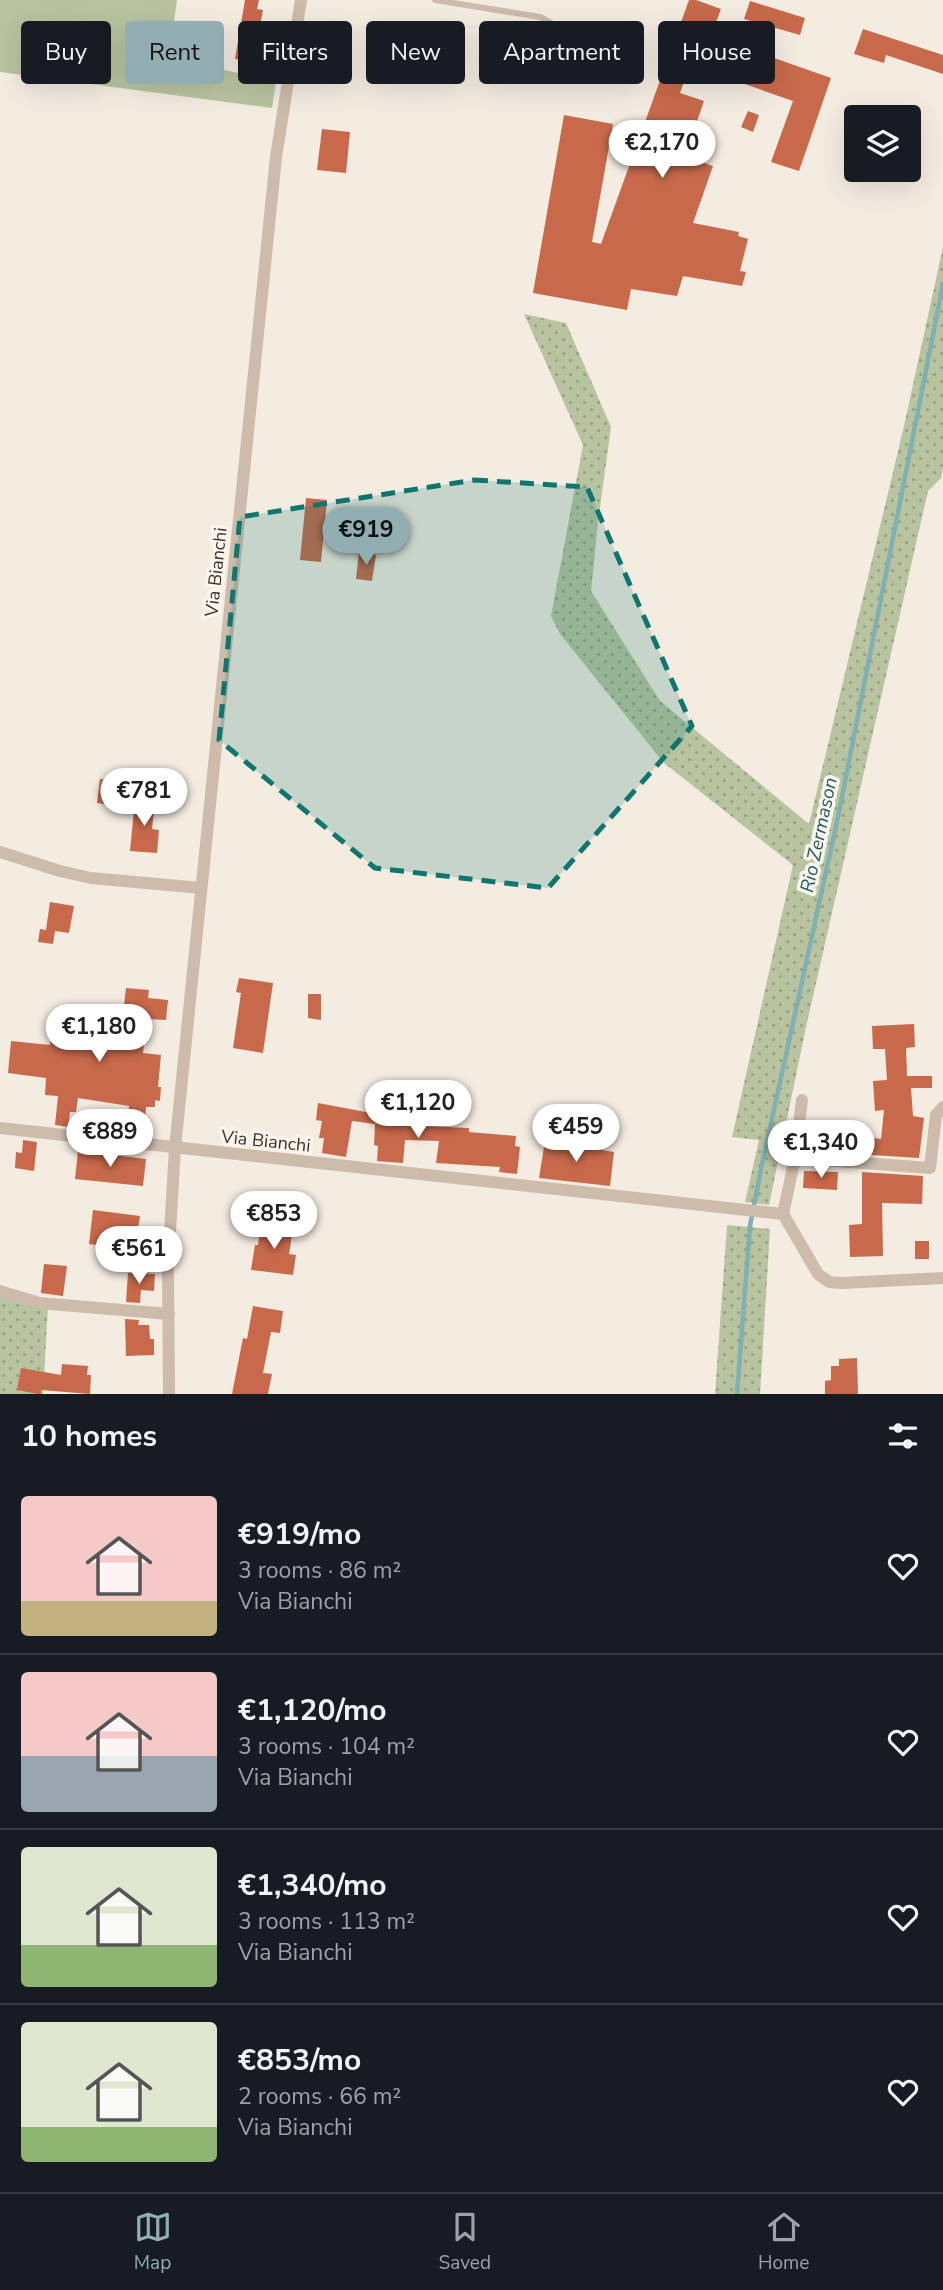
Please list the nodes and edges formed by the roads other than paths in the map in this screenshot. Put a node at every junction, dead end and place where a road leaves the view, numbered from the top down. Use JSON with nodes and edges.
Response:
{"nodes":[{"id":1,"x":301,"y":0,"type":"edge"},
{"id":2,"x":435,"y":0,"type":"edge"},
{"id":3,"x":549,"y":21,"type":"edge"},
{"id":4,"x":0,"y":852,"type":"edge"},
{"id":5,"x":201,"y":888,"type":"junction"},
{"id":6,"x":802,"y":1100,"type":"dead end"},
{"id":7,"x":943,"y":1107,"type":"edge"},
{"id":8,"x":0,"y":1128,"type":"edge"},
{"id":9,"x":175,"y":1149,"type":"junction"},
{"id":10,"x":795,"y":1158,"type":"junction"},
{"id":11,"x":777,"y":1213,"type":"junction"},
{"id":12,"x":943,"y":1278,"type":"edge"},
{"id":13,"x":0,"y":1291,"type":"edge"},
{"id":14,"x":169,"y":1314,"type":"junction"},
{"id":15,"x":169,"y":1394,"type":"edge"}],
"edges":[{"from":1,"to":5,"type":"street","name":"Via Bianchi"},
{"from":2,"to":3,"type":"lane"},
{"from":4,"to":5,"type":"street"},
{"from":5,"to":9,"type":"street","name":"Via Bianchi"},
{"from":6,"to":10,"type":"street"},
{"from":7,"to":10,"type":"street"},
{"from":8,"to":9,"type":"street","name":"Via Bianchi"},
{"from":9,"to":11,"type":"street","name":"Via Bianchi"},
{"from":9,"to":14,"type":"street","name":"Via Bianchi"},
{"from":10,"to":11,"type":"street"},
{"from":11,"to":12,"type":"street"},
{"from":13,"to":14,"type":"street"},
{"from":14,"to":15,"type":"street","name":"Via Bianchi"}]}
